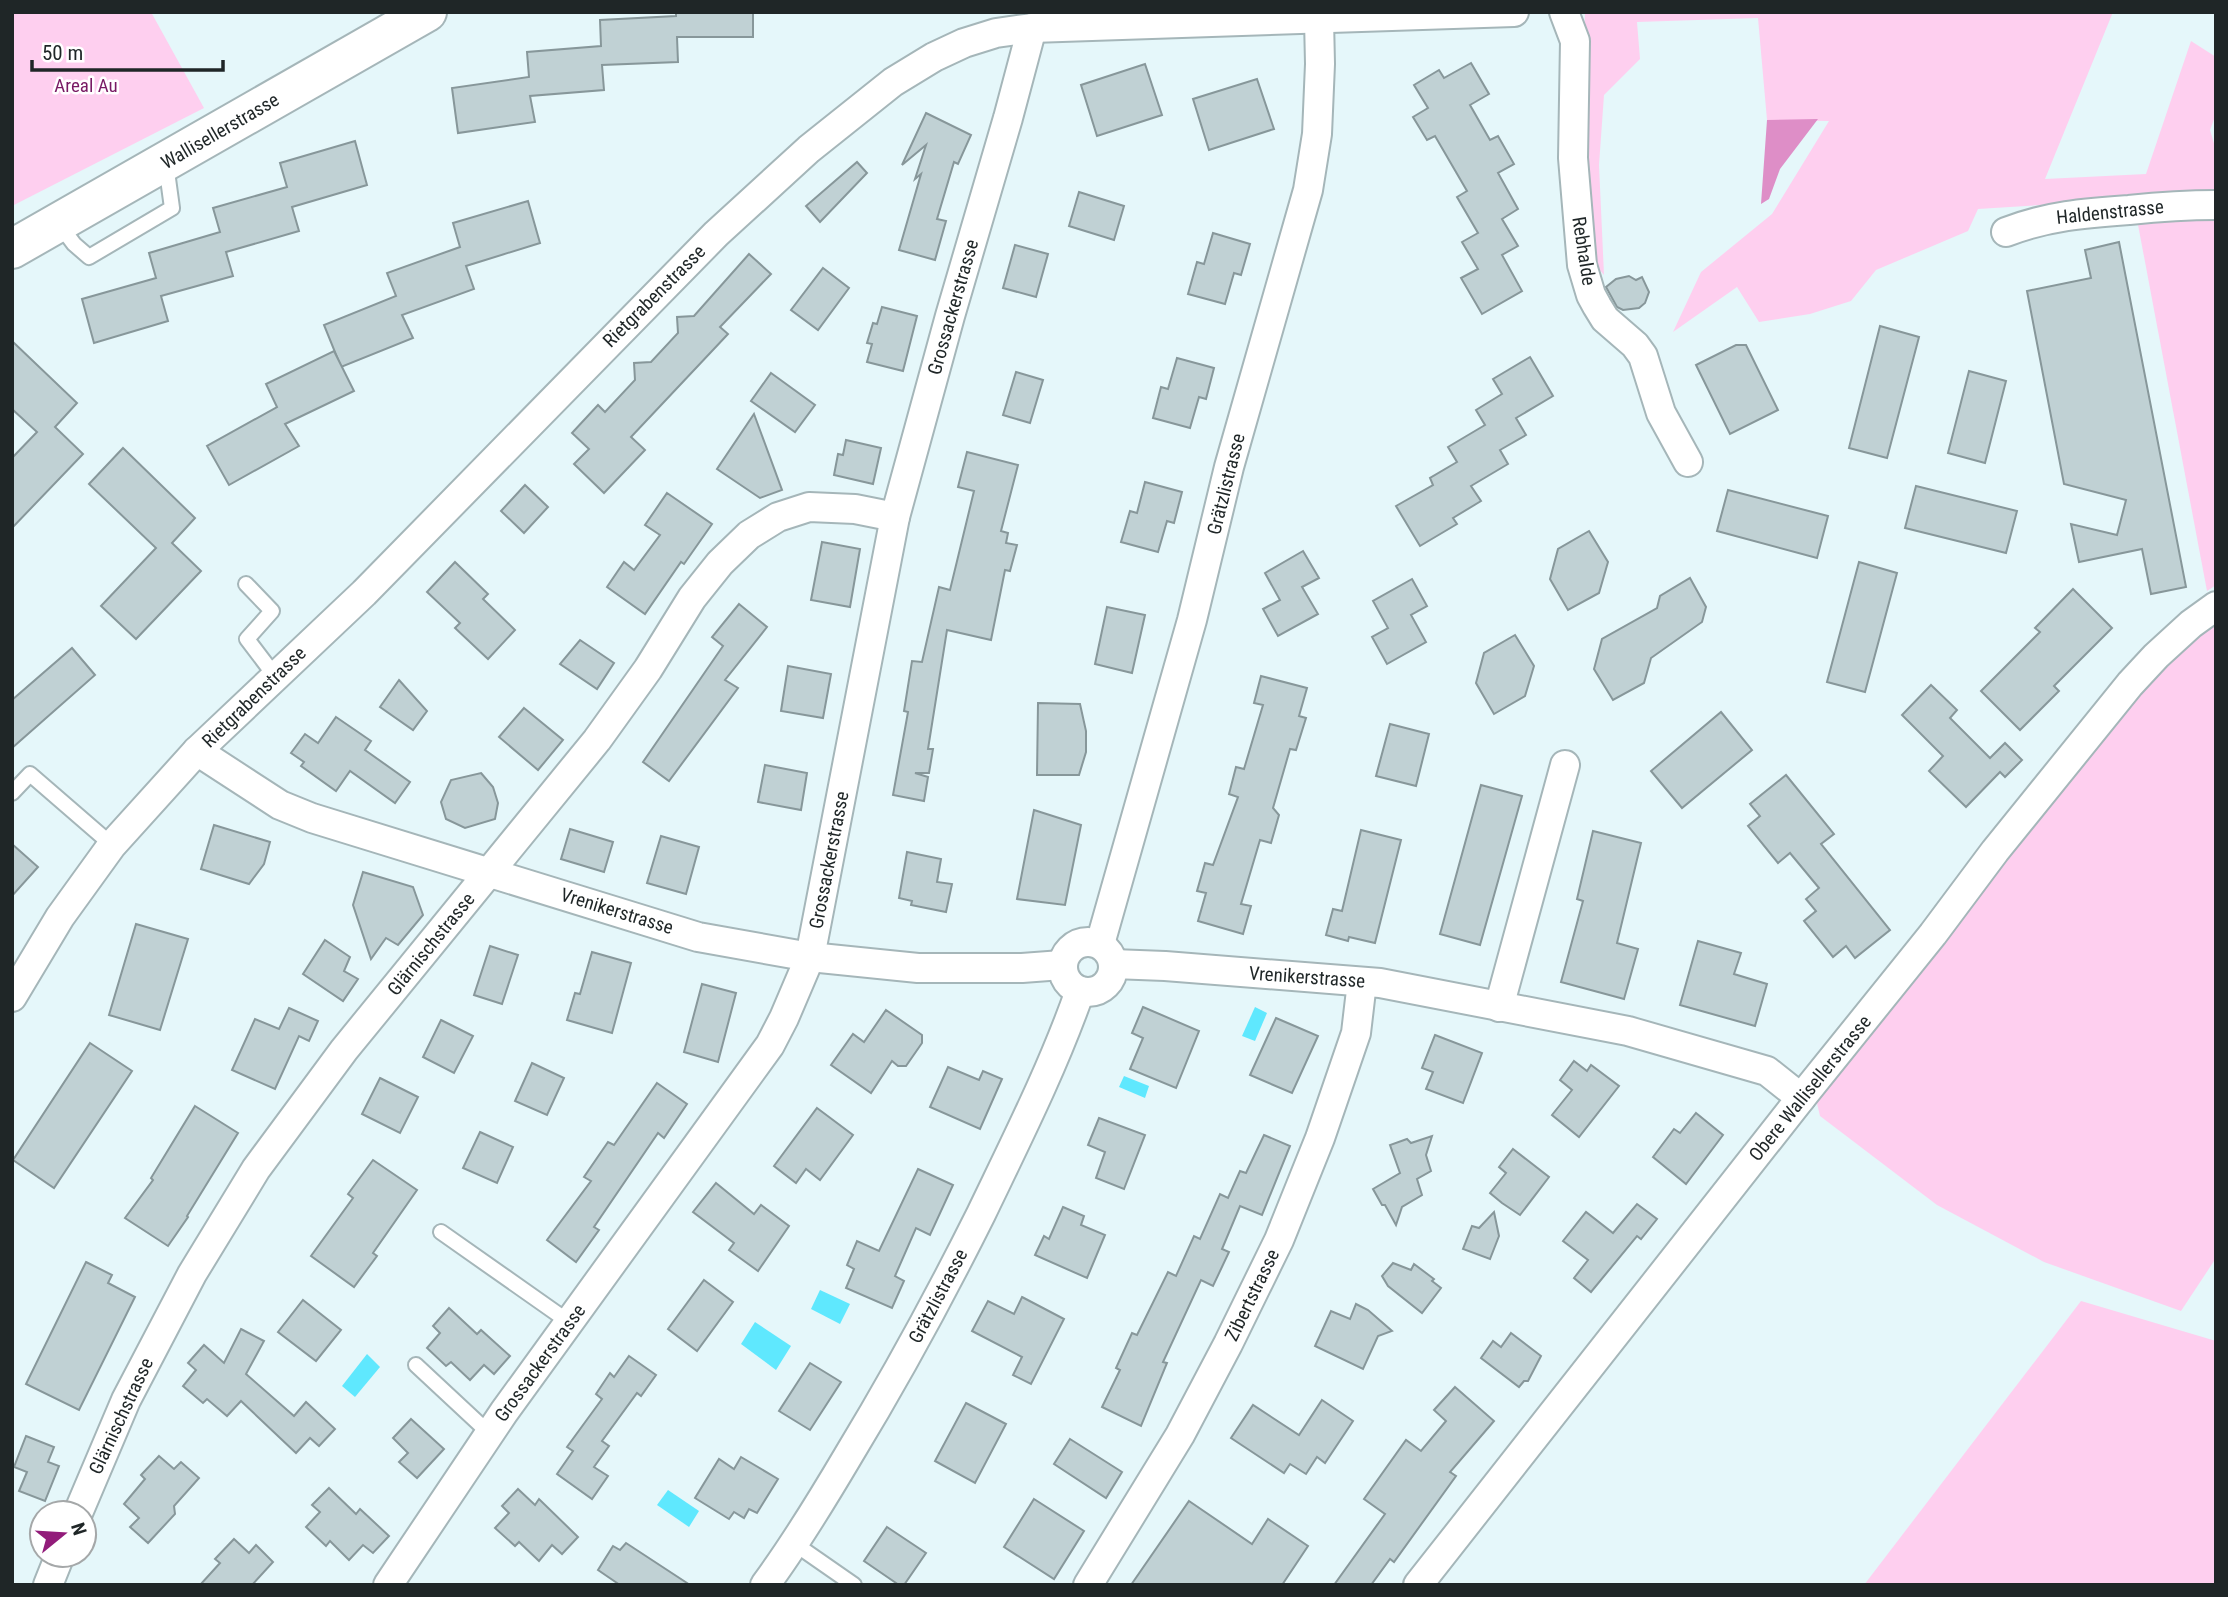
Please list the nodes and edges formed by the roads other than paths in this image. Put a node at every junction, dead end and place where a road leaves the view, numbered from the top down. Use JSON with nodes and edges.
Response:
{"nodes":[{"id":1,"x":427,"y":12,"type":"edge"},
{"id":2,"x":1514,"y":12,"type":"edge"},
{"id":3,"x":1564,"y":12,"type":"edge"},
{"id":4,"x":1319,"y":19,"type":"junction"},
{"id":5,"x":1032,"y":29,"type":"junction"},
{"id":6,"x":2216,"y":205,"type":"edge"},
{"id":7,"x":2006,"y":232,"type":"dead end"},
{"id":8,"x":12,"y":249,"type":"edge"},
{"id":9,"x":1688,"y":462,"type":"dead end"},
{"id":10,"x":895,"y":517,"type":"junction"},
{"id":11,"x":246,"y":584,"type":"dead end"},
{"id":12,"x":2216,"y":606,"type":"edge"},
{"id":13,"x":275,"y":676,"type":"junction"},
{"id":14,"x":197,"y":751,"type":"junction"},
{"id":15,"x":1565,"y":765,"type":"dead end"},
{"id":16,"x":12,"y":793,"type":"edge"},
{"id":17,"x":112,"y":845,"type":"junction"},
{"id":18,"x":491,"y":872,"type":"junction"},
{"id":19,"x":1106,"y":954,"type":"junction"},
{"id":20,"x":810,"y":957,"type":"junction"},
{"id":21,"x":1062,"y":965,"type":"junction"},
{"id":22,"x":1362,"y":982,"type":"junction"},
{"id":23,"x":1080,"y":991,"type":"junction"},
{"id":24,"x":12,"y":997,"type":"edge"},
{"id":25,"x":1499,"y":1007,"type":"junction"},
{"id":26,"x":1801,"y":1098,"type":"junction"},
{"id":27,"x":441,"y":1232,"type":"dead end"},
{"id":28,"x":569,"y":1322,"type":"junction"},
{"id":29,"x":416,"y":1365,"type":"dead end"},
{"id":30,"x":489,"y":1433,"type":"junction"},
{"id":31,"x":84,"y":1499,"type":"edge"},
{"id":32,"x":795,"y":1544,"type":"junction"},
{"id":33,"x":388,"y":1585,"type":"edge"},
{"id":34,"x":765,"y":1585,"type":"edge"},
{"id":35,"x":854,"y":1585,"type":"edge"},
{"id":36,"x":1088,"y":1585,"type":"edge"},
{"id":37,"x":1418,"y":1585,"type":"edge"}],
"edges":[{"from":1,"to":8,"type":"main road","name":"Wallisellerstrasse"},
{"from":2,"to":4,"type":"street","name":"Rietgrabenstrasse"},
{"from":3,"to":9,"type":"street","name":"Rebhalde"},
{"from":4,"to":5,"type":"street","name":"Rietgrabenstrasse"},
{"from":4,"to":19,"type":"street","name":"Grätzlistrasse"},
{"from":5,"to":10,"type":"street","name":"Grossackerstrasse"},
{"from":5,"to":13,"type":"street","name":"Rietgrabenstrasse"},
{"from":6,"to":7,"type":"street","name":"Haldenstrasse"},
{"from":10,"to":18,"type":"street","name":"Glärnischstrasse"},
{"from":10,"to":20,"type":"street","name":"Grossackerstrasse"},
{"from":11,"to":13,"type":"lane"},
{"from":12,"to":26,"type":"street","name":"Obere Wallisellerstrasse"},
{"from":13,"to":14,"type":"street","name":"Rietgrabenstrasse"},
{"from":14,"to":17,"type":"street","name":"Rietgrabenstrasse"},
{"from":14,"to":18,"type":"street","name":"Vrenikerstrasse"},
{"from":15,"to":25,"type":"street"},
{"from":16,"to":17,"type":"lane"},
{"from":17,"to":24,"type":"street","name":"Rietgrabenstrasse"},
{"from":18,"to":20,"type":"street","name":"Vrenikerstrasse"},
{"from":18,"to":31,"type":"street","name":"Glärnischstrasse"},
{"from":19,"to":21,"type":"street"},
{"from":19,"to":22,"type":"street","name":"Vrenikerstrasse"},
{"from":19,"to":23,"type":"street"},
{"from":20,"to":21,"type":"street","name":"Vrenikerstrasse"},
{"from":20,"to":28,"type":"street","name":"Grossackerstrasse"},
{"from":21,"to":23,"type":"street"},
{"from":22,"to":25,"type":"street","name":"Vrenikerstrasse"},
{"from":22,"to":36,"type":"street","name":"Zibertstrasse"},
{"from":23,"to":32,"type":"street","name":"Grätzlistrasse"},
{"from":25,"to":26,"type":"street","name":"Vrenikerstrasse"},
{"from":26,"to":37,"type":"street","name":"Obere Wallisellerstrasse"},
{"from":27,"to":28,"type":"lane"},
{"from":28,"to":30,"type":"street","name":"Grossackerstrasse"},
{"from":29,"to":30,"type":"lane"},
{"from":30,"to":33,"type":"street","name":"Grossackerstrasse"},
{"from":32,"to":34,"type":"street","name":"Grätzlistrasse"},
{"from":32,"to":35,"type":"lane"}]}
